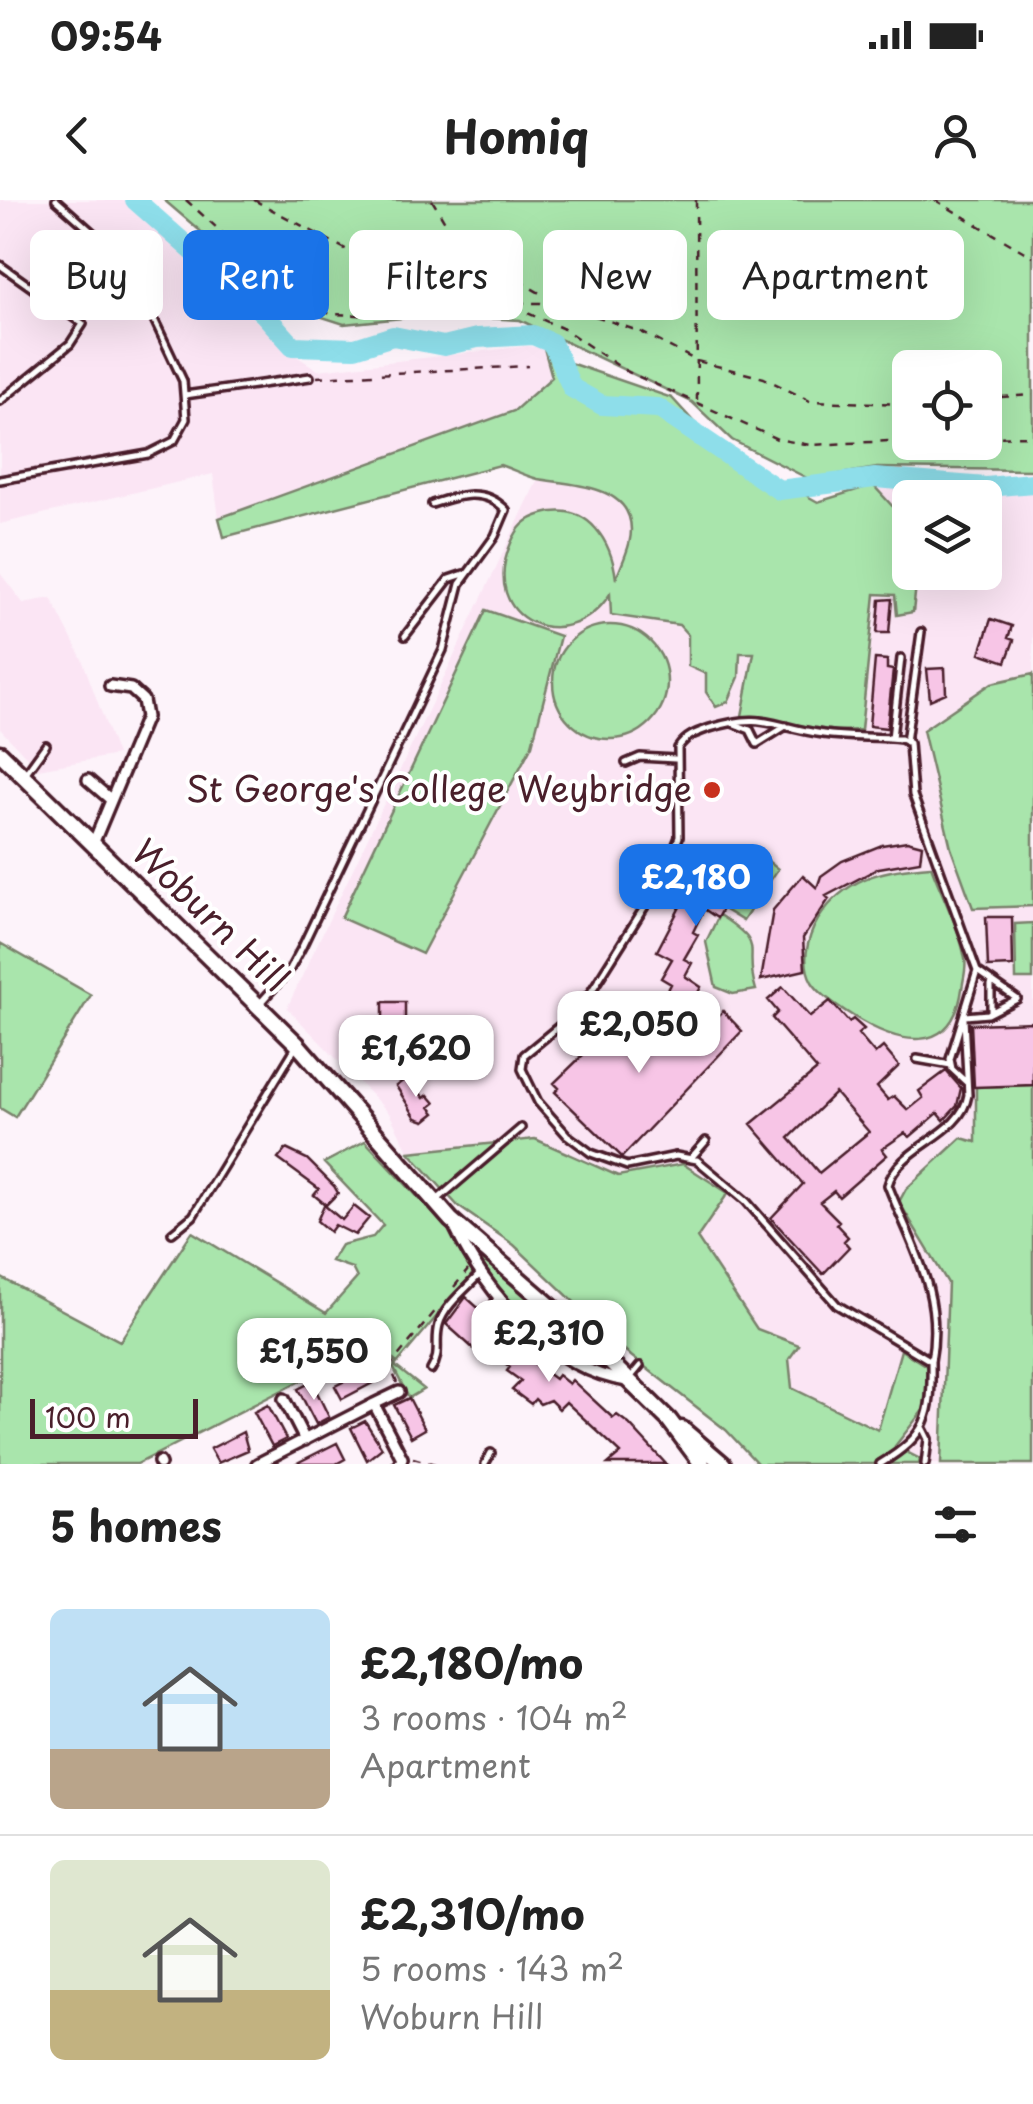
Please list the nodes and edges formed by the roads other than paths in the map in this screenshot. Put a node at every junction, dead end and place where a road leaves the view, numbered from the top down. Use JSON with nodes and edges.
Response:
{"nodes":[{"id":1,"x":56,"y":200,"type":"edge"},
{"id":2,"x":0,"y":265,"type":"edge"},
{"id":3,"x":310,"y":377,"type":"road end"},
{"id":4,"x":186,"y":395,"type":"junction"},
{"id":5,"x":0,"y":401,"type":"edge"},
{"id":6,"x":0,"y":480,"type":"edge"},
{"id":7,"x":432,"y":504,"type":"dead end"},
{"id":8,"x":467,"y":573,"type":"junction"},
{"id":9,"x":921,"y":632,"type":"dead end"},
{"id":10,"x":406,"y":636,"type":"dead end"},
{"id":11,"x":901,"y":658,"type":"dead end"},
{"id":12,"x":110,"y":686,"type":"dead end"},
{"id":13,"x":730,"y":722,"type":"junction"},
{"id":14,"x":788,"y":725,"type":"junction"},
{"id":15,"x":892,"y":738,"type":"junction"},
{"id":16,"x":906,"y":742,"type":"junction"},
{"id":17,"x":46,"y":745,"type":"dead end"},
{"id":18,"x":0,"y":752,"type":"edge"},
{"id":19,"x":676,"y":759,"type":"junction"},
{"id":20,"x":626,"y":763,"type":"dead end"},
{"id":21,"x":24,"y":776,"type":"junction"},
{"id":22,"x":88,"y":780,"type":"dead end"},
{"id":23,"x":110,"y":799,"type":"junction"},
{"id":24,"x":92,"y":844,"type":"junction"},
{"id":25,"x":978,"y":971,"type":"junction"},
{"id":26,"x":990,"y":982,"type":"junction"},
{"id":27,"x":259,"y":1005,"type":"junction"},
{"id":28,"x":991,"y":1012,"type":"junction"},
{"id":29,"x":964,"y":1018,"type":"junction"},
{"id":30,"x":298,"y":1044,"type":"junction"},
{"id":31,"x":916,"y":1058,"type":"dead end"},
{"id":32,"x":951,"y":1065,"type":"junction"},
{"id":33,"x":967,"y":1083,"type":"junction"},
{"id":34,"x":521,"y":1128,"type":"dead end"},
{"id":35,"x":706,"y":1141,"type":"dead end"},
{"id":36,"x":690,"y":1158,"type":"junction"},
{"id":37,"x":435,"y":1202,"type":"junction"},
{"id":38,"x":451,"y":1220,"type":"junction"},
{"id":39,"x":172,"y":1233,"type":"dead end"},
{"id":40,"x":479,"y":1275,"type":"junction"},
{"id":41,"x":498,"y":1296,"type":"junction"},
{"id":42,"x":490,"y":1312,"type":"dead end"},
{"id":43,"x":930,"y":1361,"type":"junction"},
{"id":44,"x":640,"y":1366,"type":"dead end"},
{"id":45,"x":430,"y":1370,"type":"dead end"},
{"id":46,"x":629,"y":1381,"type":"junction"},
{"id":47,"x":399,"y":1392,"type":"dead end"},
{"id":48,"x":284,"y":1399,"type":"dead end"},
{"id":49,"x":374,"y":1404,"type":"junction"},
{"id":50,"x":669,"y":1420,"type":"junction"},
{"id":51,"x":923,"y":1429,"type":"junction"},
{"id":52,"x":305,"y":1440,"type":"junction"},
{"id":53,"x":491,"y":1452,"type":"dead end"},
{"id":54,"x":400,"y":1462,"type":"edge"},
{"id":55,"x":257,"y":1464,"type":"edge"},
{"id":56,"x":486,"y":1464,"type":"edge"},
{"id":57,"x":702,"y":1464,"type":"edge"},
{"id":58,"x":723,"y":1464,"type":"edge"},
{"id":59,"x":880,"y":1464,"type":"edge"},
{"id":60,"x":925,"y":1464,"type":"edge"}],
"edges":[{"from":1,"to":4,"type":"lane"},
{"from":2,"to":5,"type":"lane"},
{"from":3,"to":4,"type":"lane"},
{"from":4,"to":6,"type":"lane"},
{"from":7,"to":8,"type":"lane"},
{"from":8,"to":10,"type":"lane"},
{"from":8,"to":27,"type":"lane"},
{"from":9,"to":16,"type":"lane"},
{"from":11,"to":15,"type":"lane"},
{"from":12,"to":23,"type":"street"},
{"from":13,"to":14,"type":"lane"},
{"from":13,"to":14,"type":"lane"},
{"from":13,"to":19,"type":"lane"},
{"from":14,"to":15,"type":"lane"},
{"from":15,"to":16,"type":"lane"},
{"from":16,"to":25,"type":"lane"},
{"from":17,"to":21,"type":"lane"},
{"from":18,"to":21,"type":"main road","name":"Woburn Hill"},
{"from":19,"to":20,"type":"lane"},
{"from":19,"to":36,"type":"lane"},
{"from":21,"to":24,"type":"main road","name":"Woburn Hill"},
{"from":22,"to":23,"type":"street"},
{"from":23,"to":24,"type":"street"},
{"from":24,"to":27,"type":"main road","name":"Woburn Hill"},
{"from":25,"to":26,"type":"lane"},
{"from":25,"to":29,"type":"lane"},
{"from":26,"to":28,"type":"lane"},
{"from":26,"to":28,"type":"lane"},
{"from":27,"to":30,"type":"main road","name":"Woburn Hill"},
{"from":28,"to":29,"type":"lane"},
{"from":29,"to":32,"type":"lane"},
{"from":29,"to":33,"type":"lane"},
{"from":30,"to":37,"type":"main road","name":"Woburn Hill"},
{"from":30,"to":39,"type":"lane"},
{"from":31,"to":32,"type":"lane"},
{"from":32,"to":33,"type":"lane"},
{"from":33,"to":43,"type":"lane"},
{"from":34,"to":37,"type":"lane"},
{"from":35,"to":36,"type":"lane"},
{"from":36,"to":43,"type":"lane"},
{"from":37,"to":38,"type":"main road","name":"Woburn Hill"},
{"from":38,"to":40,"type":"street","name":"Woburn Hill"},
{"from":38,"to":46,"type":"main road","name":"Woburn Hill"},
{"from":40,"to":41,"type":"street","name":"Woburn Hill"},
{"from":40,"to":45,"type":"lane"},
{"from":41,"to":42,"type":"lane"},
{"from":41,"to":46,"type":"street","name":"Woburn Hill"},
{"from":43,"to":51,"type":"lane"},
{"from":44,"to":46,"type":"lane"},
{"from":46,"to":50,"type":"main road","name":"Woburn Hill"},
{"from":47,"to":49,"type":"street"},
{"from":48,"to":52,"type":"street"},
{"from":49,"to":52,"type":"street"},
{"from":49,"to":54,"type":"street"},
{"from":50,"to":57,"type":"main road","name":"Woburn Hill"},
{"from":50,"to":58,"type":"main road","name":"Woburn Hill"},
{"from":51,"to":59,"type":"lane"},
{"from":51,"to":60,"type":"lane"},
{"from":52,"to":55,"type":"street"},
{"from":53,"to":56,"type":"lane"}]}
